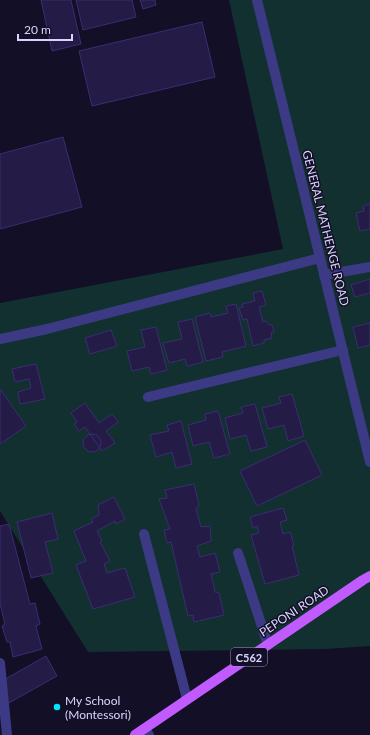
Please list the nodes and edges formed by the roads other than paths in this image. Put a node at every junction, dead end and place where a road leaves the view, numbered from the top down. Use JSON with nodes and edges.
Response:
{"nodes":[{"id":1,"x":257,"y":0,"type":"edge"},
{"id":2,"x":320,"y":258,"type":"junction"},
{"id":3,"x":370,"y":267,"type":"edge"},
{"id":4,"x":324,"y":275,"type":"junction"},
{"id":5,"x":0,"y":339,"type":"edge"},
{"id":6,"x":343,"y":350,"type":"junction"},
{"id":7,"x":148,"y":397,"type":"dead end"},
{"id":8,"x":370,"y":462,"type":"edge"},
{"id":9,"x":144,"y":534,"type":"dead end"},
{"id":10,"x":238,"y":553,"type":"dead end"},
{"id":11,"x":368,"y":576,"type":"edge"},
{"id":12,"x":268,"y":645,"type":"junction"},
{"id":13,"x":0,"y":663,"type":"edge"},
{"id":14,"x":187,"y":700,"type":"junction"},
{"id":15,"x":146,"y":732,"type":"edge"},
{"id":16,"x":7,"y":735,"type":"edge"},
{"id":17,"x":135,"y":735,"type":"edge"}],
"edges":[{"from":1,"to":2,"type":"street","name":"GENERAL MATHENGE ROAD"},
{"from":2,"to":4,"type":"street","name":"GENERAL MATHENGE ROAD"},
{"from":2,"to":5,"type":"street"},
{"from":3,"to":4,"type":"street"},
{"from":4,"to":6,"type":"street","name":"GENERAL MATHENGE ROAD"},
{"from":6,"to":7,"type":"street"},
{"from":6,"to":8,"type":"street","name":"GENERAL MATHENGE ROAD"},
{"from":9,"to":14,"type":"street"},
{"from":10,"to":12,"type":"street"},
{"from":11,"to":12,"type":"main road","name":"PEPONI ROAD","number":"C562"},
{"from":12,"to":14,"type":"main road","name":"PEPONI ROAD","number":"C562"},
{"from":13,"to":16,"type":"street"},
{"from":14,"to":15,"type":"main road","name":"PEPONI ROAD","number":"C562"},
{"from":15,"to":17,"type":"main road","name":"PEPONI ROAD","number":"C562"}]}
